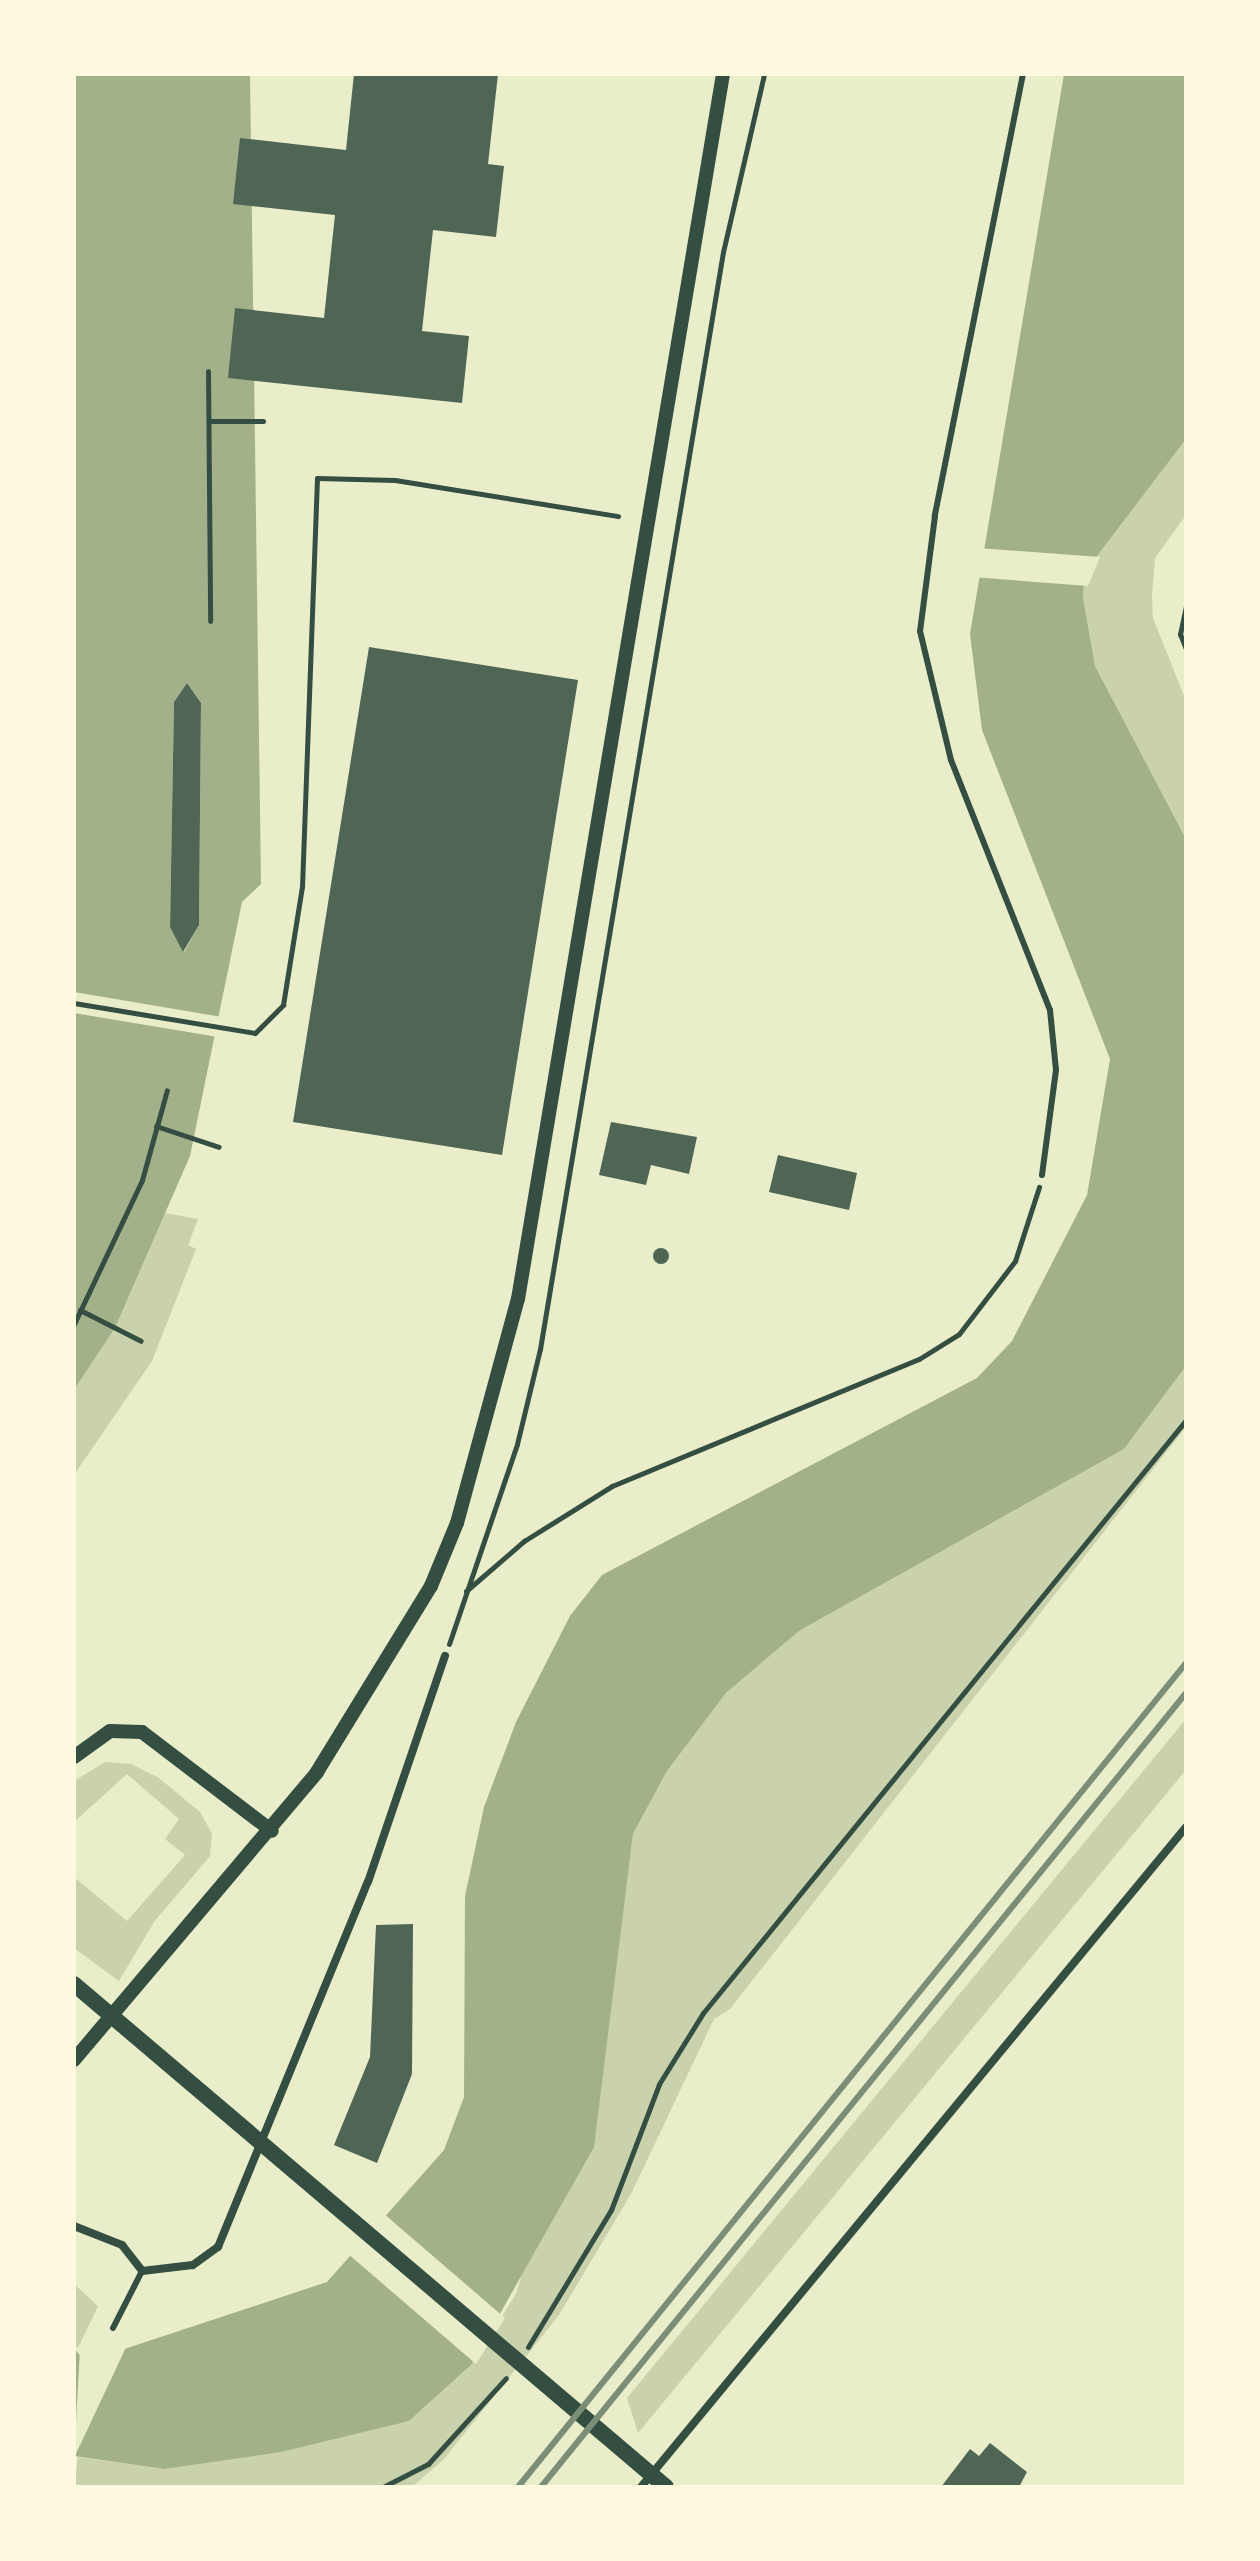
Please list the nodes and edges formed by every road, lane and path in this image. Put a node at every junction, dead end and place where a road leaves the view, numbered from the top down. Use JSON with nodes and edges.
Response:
{"nodes":[{"id":1,"x":723,"y":74,"type":"edge"},
{"id":2,"x":764,"y":74,"type":"edge"},
{"id":3,"x":1023,"y":74,"type":"edge"},
{"id":4,"x":208,"y":371,"type":"dead end"},
{"id":5,"x":209,"y":421,"type":"junction"},
{"id":6,"x":263,"y":421,"type":"dead end"},
{"id":7,"x":618,"y":516,"type":"dead end"},
{"id":8,"x":1186,"y":606,"type":"edge"},
{"id":9,"x":210,"y":621,"type":"dead end"},
{"id":10,"x":1186,"y":649,"type":"edge"},
{"id":11,"x":74,"y":1003,"type":"edge"},
{"id":12,"x":167,"y":1090,"type":"dead end"},
{"id":13,"x":156,"y":1126,"type":"junction"},
{"id":14,"x":219,"y":1147,"type":"dead end"},
{"id":15,"x":1042,"y":1175,"type":"joint"},
{"id":16,"x":80,"y":1310,"type":"junction"},
{"id":17,"x":74,"y":1324,"type":"edge"},
{"id":18,"x":141,"y":1341,"type":"dead end"},
{"id":19,"x":1186,"y":1420,"type":"edge"},
{"id":20,"x":465,"y":1592,"type":"junction"},
{"id":21,"x":445,"y":1656,"type":"joint"},
{"id":22,"x":74,"y":1757,"type":"edge"},
{"id":23,"x":1186,"y":1827,"type":"edge"},
{"id":24,"x":272,"y":1831,"type":"junction"},
{"id":25,"x":74,"y":1984,"type":"edge"},
{"id":26,"x":74,"y":2060,"type":"edge"},
{"id":27,"x":74,"y":2226,"type":"edge"},
{"id":28,"x":142,"y":2271,"type":"junction"},
{"id":29,"x":113,"y":2328,"type":"dead end"},
{"id":30,"x":520,"y":2357,"type":"dead end"},
{"id":31,"x":513,"y":2368,"type":"dead end"},
{"id":32,"x":646,"y":2481,"type":"edge"},
{"id":33,"x":383,"y":2487,"type":"edge"},
{"id":34,"x":666,"y":2487,"type":"edge"}],
"edges":[{"from":1,"to":24,"type":"street"},
{"from":2,"to":20,"type":"path"},
{"from":3,"to":15,"type":"lane"},
{"from":4,"to":5,"type":"path"},
{"from":5,"to":6,"type":"path"},
{"from":5,"to":9,"type":"path"},
{"from":7,"to":11,"type":"path"},
{"from":8,"to":10,"type":"path"},
{"from":12,"to":13,"type":"path"},
{"from":13,"to":14,"type":"path"},
{"from":13,"to":16,"type":"path"},
{"from":15,"to":20,"type":"path"},
{"from":16,"to":17,"type":"path"},
{"from":16,"to":18,"type":"path"},
{"from":19,"to":30,"type":"path"},
{"from":20,"to":21,"type":"path"},
{"from":21,"to":28,"type":"street"},
{"from":22,"to":24,"type":"street"},
{"from":23,"to":32,"type":"street"},
{"from":24,"to":26,"type":"street"},
{"from":25,"to":32,"type":"main road"},
{"from":27,"to":28,"type":"street"},
{"from":28,"to":29,"type":"lane"},
{"from":31,"to":33,"type":"path"},
{"from":32,"to":34,"type":"main road"}]}
